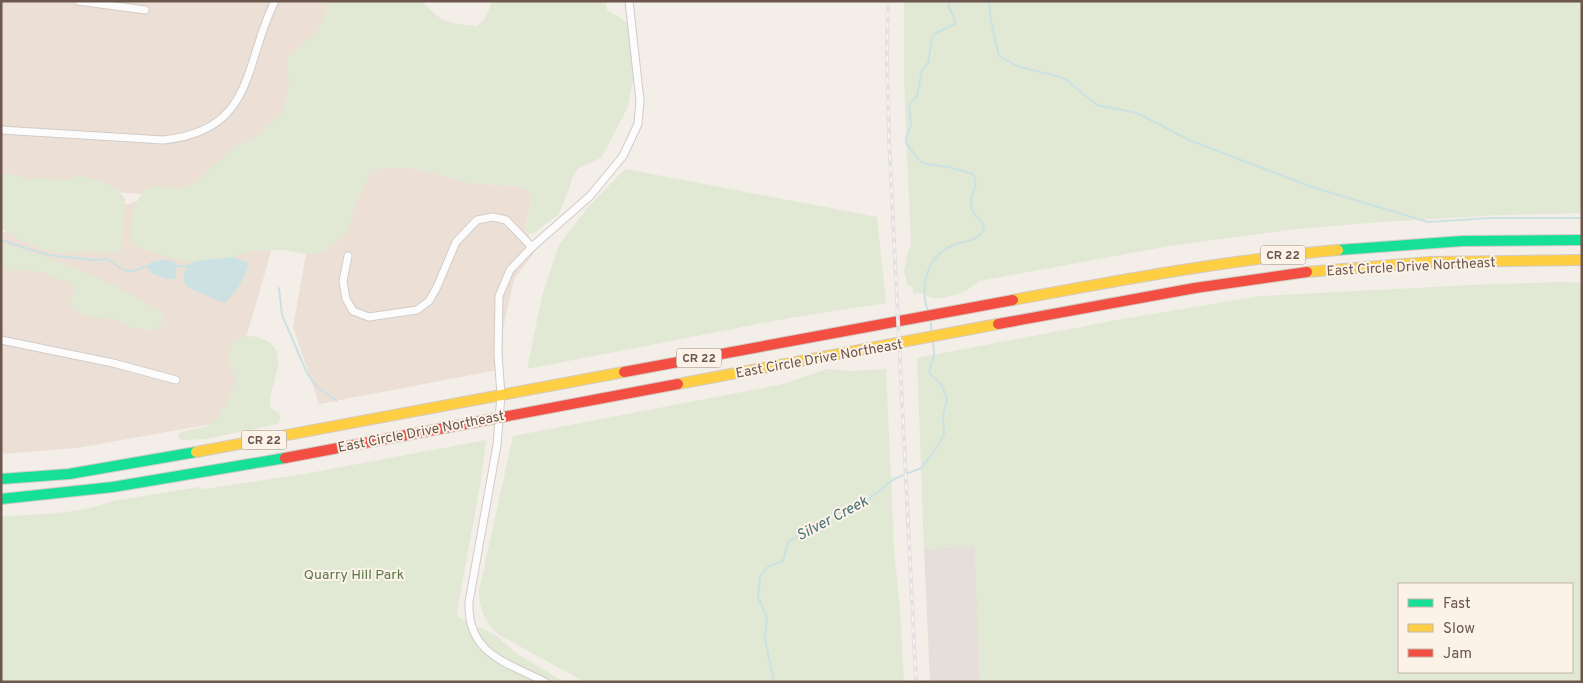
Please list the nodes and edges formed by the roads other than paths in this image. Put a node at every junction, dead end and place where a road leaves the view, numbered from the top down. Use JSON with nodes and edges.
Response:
{"nodes":[{"id":1,"x":78,"y":1,"type":"edge"},
{"id":2,"x":275,"y":1,"type":"edge"},
{"id":3,"x":629,"y":1,"type":"edge"},
{"id":4,"x":145,"y":10,"type":"dead end"},
{"id":5,"x":1,"y":130,"type":"edge"},
{"id":6,"x":1582,"y":240,"type":"edge"},
{"id":7,"x":532,"y":247,"type":"junction"},
{"id":8,"x":348,"y":256,"type":"dead end"},
{"id":9,"x":1582,"y":260,"type":"edge"},
{"id":10,"x":1,"y":340,"type":"edge"},
{"id":11,"x":176,"y":380,"type":"dead end"},
{"id":12,"x":501,"y":395,"type":"junction"},
{"id":13,"x":500,"y":416,"type":"junction"},
{"id":14,"x":1,"y":479,"type":"edge"},
{"id":15,"x":1,"y":499,"type":"edge"},
{"id":16,"x":544,"y":682,"type":"edge"}],
"edges":[{"from":1,"to":4,"type":"street"},
{"from":2,"to":5,"type":"street"},
{"from":3,"to":7,"type":"street"},
{"from":6,"to":12,"type":"main road","name":"East Circle Drive Northeast","number":"CR 22"},
{"from":7,"to":8,"type":"street"},
{"from":7,"to":12,"type":"street"},
{"from":9,"to":13,"type":"main road","name":"East Circle Drive Northeast","number":"CR 22"},
{"from":10,"to":11,"type":"street"},
{"from":12,"to":13,"type":"street"},
{"from":12,"to":14,"type":"main road","name":"East Circle Drive Northeast","number":"CR 22"},
{"from":13,"to":15,"type":"main road","name":"East Circle Drive Northeast","number":"CR 22"},
{"from":13,"to":16,"type":"street"}]}
